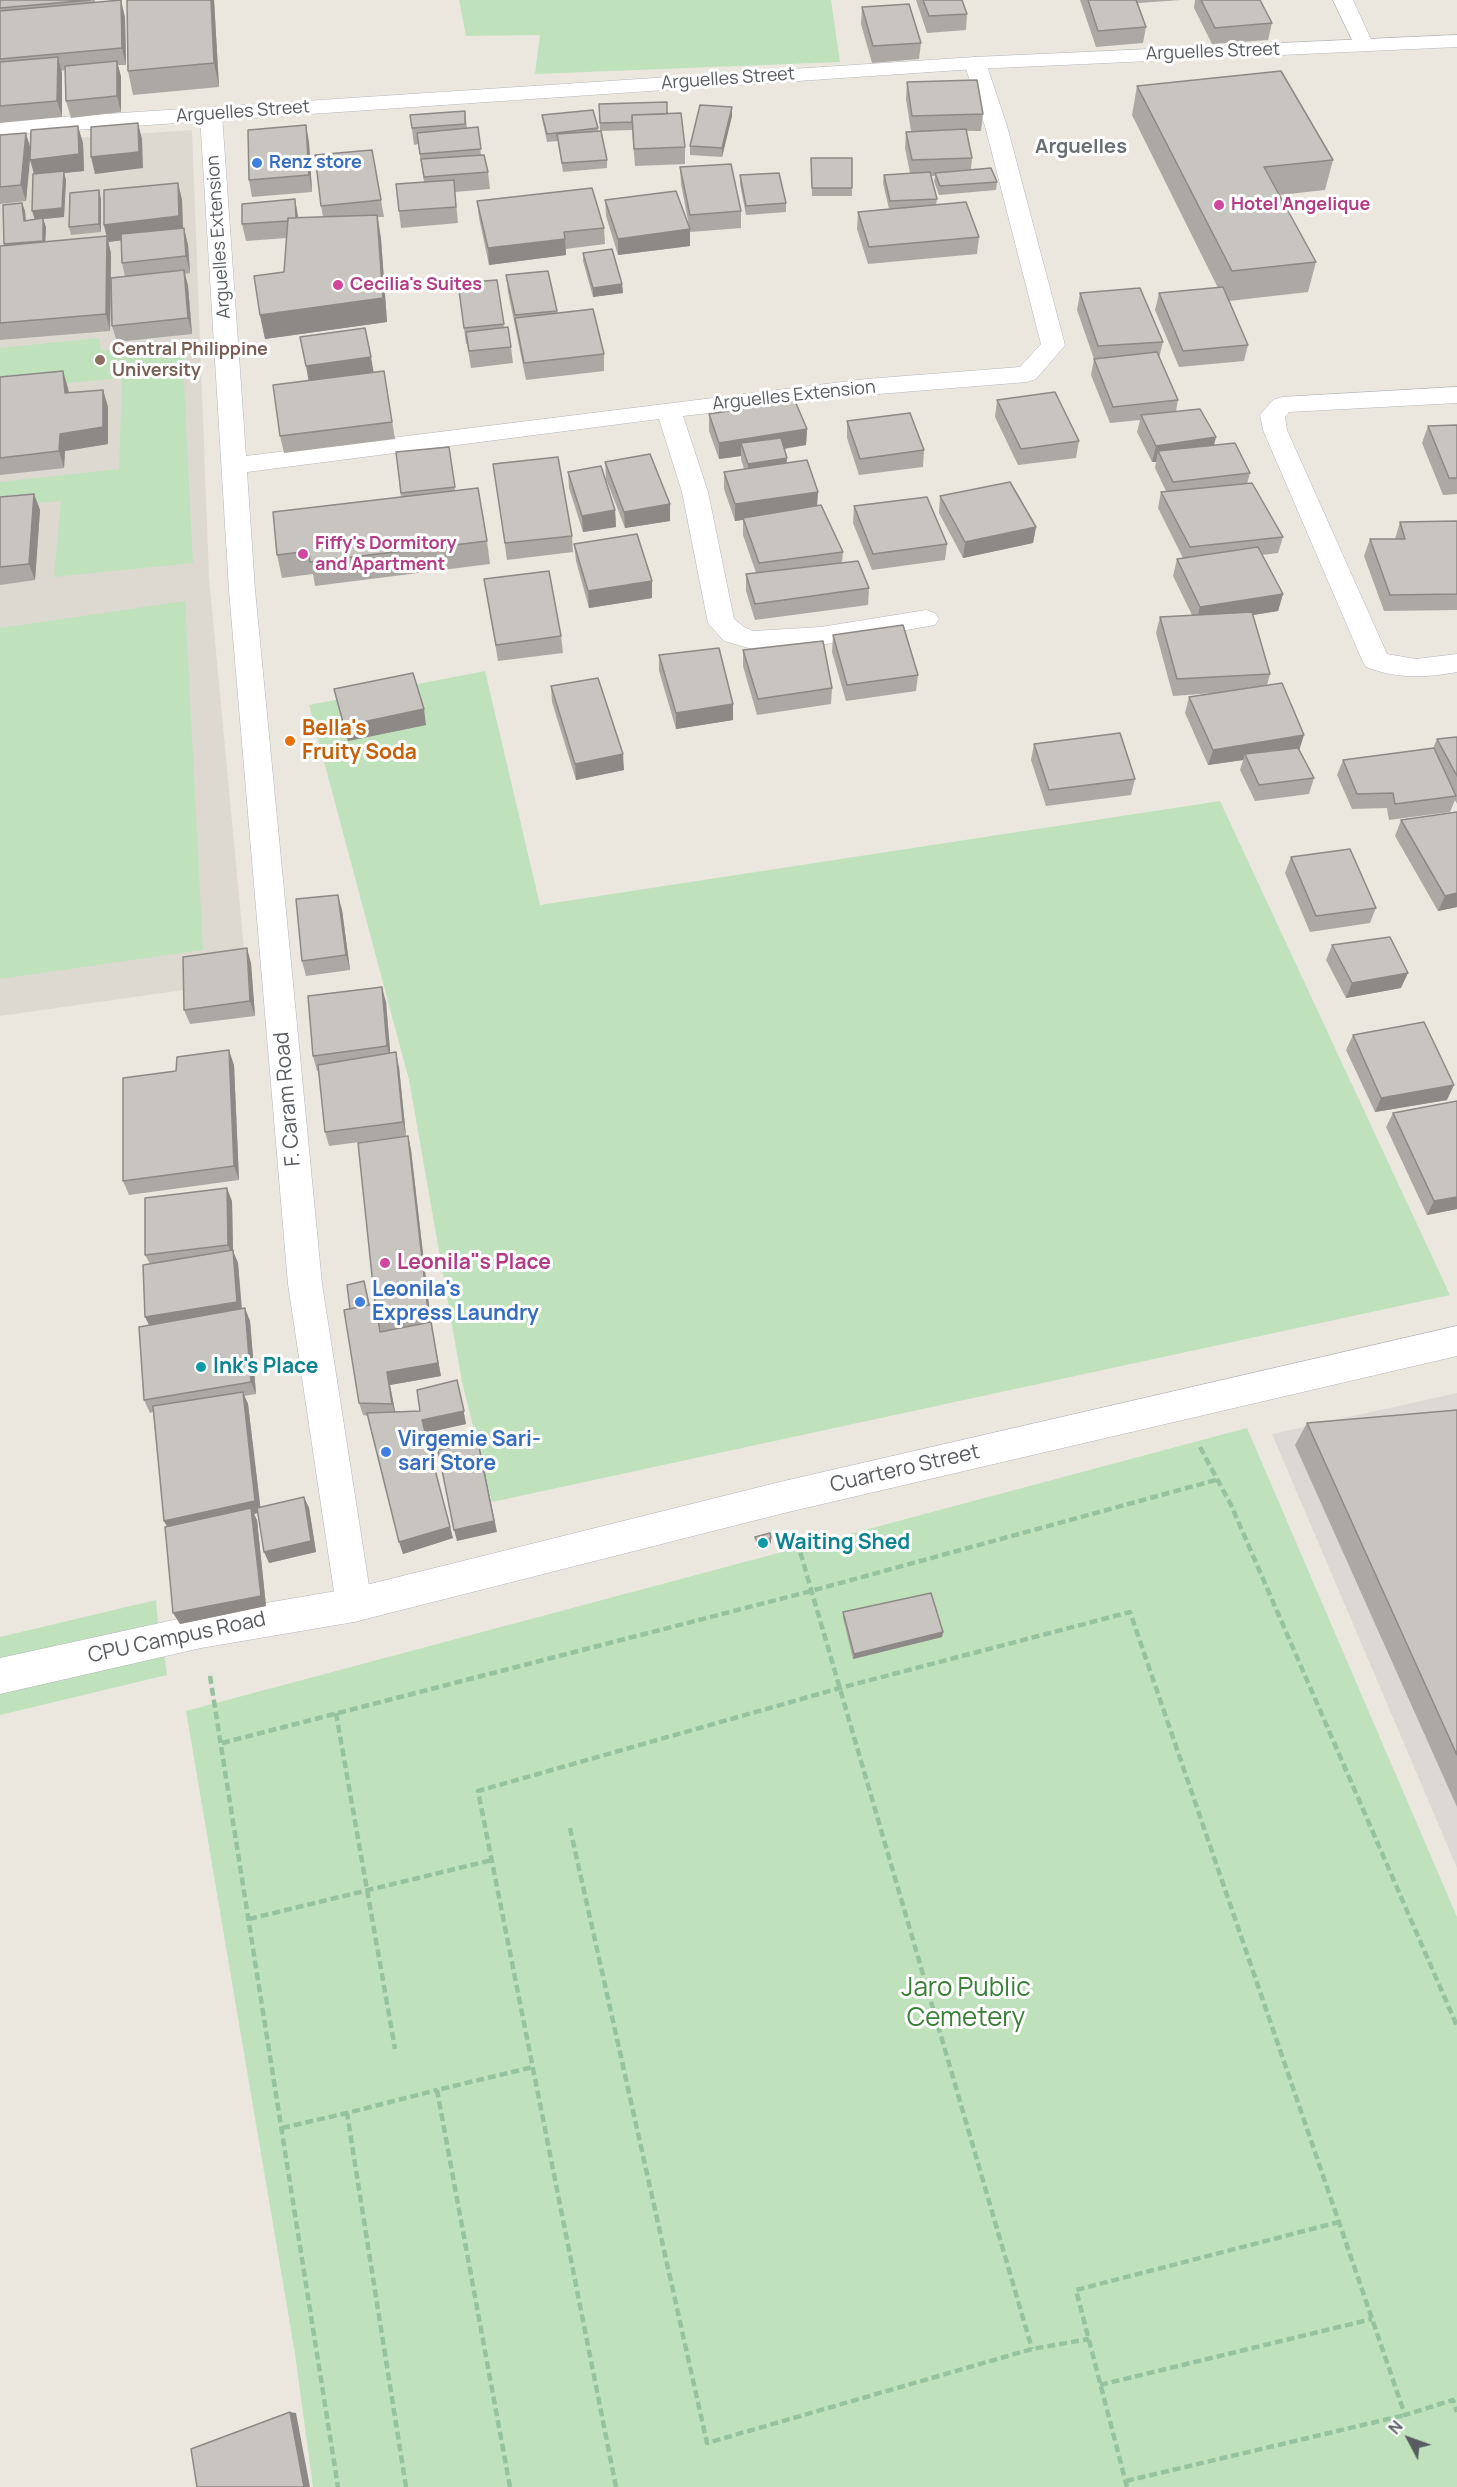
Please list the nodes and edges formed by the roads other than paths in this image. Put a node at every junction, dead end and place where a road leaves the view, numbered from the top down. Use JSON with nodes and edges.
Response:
{"nodes":[{"id":1,"x":1343,"y":0,"type":"edge"},
{"id":2,"x":1457,"y":41,"type":"edge"},
{"id":3,"x":1364,"y":46,"type":"junction"},
{"id":4,"x":975,"y":63,"type":"junction"},
{"id":5,"x":211,"y":115,"type":"junction"},
{"id":6,"x":0,"y":128,"type":"edge"},
{"id":7,"x":1457,"y":395,"type":"edge"},
{"id":8,"x":669,"y":410,"type":"junction"},
{"id":9,"x":233,"y":466,"type":"junction"},
{"id":10,"x":242,"y":590,"type":"joint"},
{"id":11,"x":926,"y":619,"type":"dead end"},
{"id":12,"x":1457,"y":663,"type":"edge"},
{"id":13,"x":1457,"y":1341,"type":"edge"},
{"id":14,"x":354,"y":1605,"type":"junction"},
{"id":15,"x":0,"y":1676,"type":"edge"}],
"edges":[{"from":1,"to":3,"type":"street"},
{"from":2,"to":3,"type":"street","name":"Arguelles Street"},
{"from":3,"to":4,"type":"street","name":"Arguelles Street"},
{"from":4,"to":5,"type":"street","name":"Arguelles Street"},
{"from":4,"to":8,"type":"street","name":"Arguelles Extension"},
{"from":5,"to":6,"type":"street","name":"Arguelles Street"},
{"from":5,"to":9,"type":"street","name":"Arguelles Extension"},
{"from":7,"to":12,"type":"street"},
{"from":8,"to":9,"type":"street","name":"Arguelles Extension"},
{"from":8,"to":11,"type":"street"},
{"from":9,"to":10,"type":"street","name":"Arguelles Extension"},
{"from":10,"to":14,"type":"street","name":"F. Caram Road"},
{"from":13,"to":14,"type":"street","name":"Cuartero Street"},
{"from":14,"to":15,"type":"street","name":"CPU Campus Road"}]}
